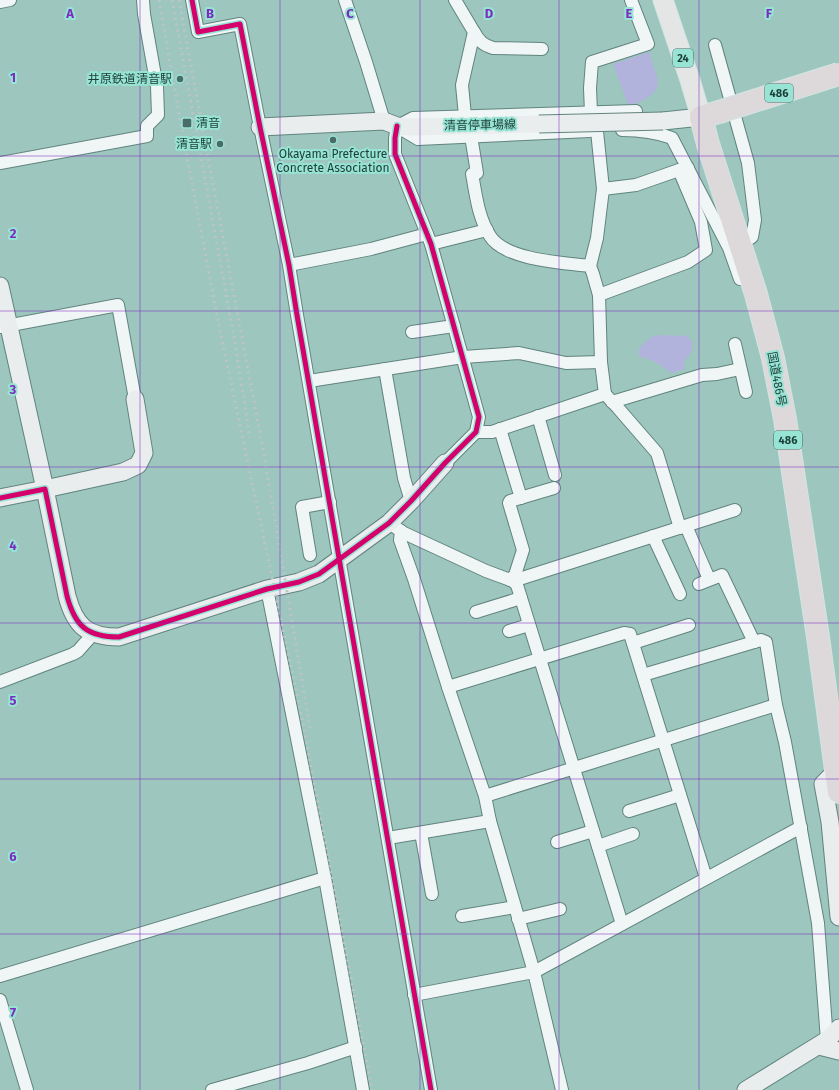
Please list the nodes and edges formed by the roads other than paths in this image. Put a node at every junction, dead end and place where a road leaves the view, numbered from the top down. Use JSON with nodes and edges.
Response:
{"nodes":[{"id":1,"x":10,"y":0,"type":"edge"},
{"id":2,"x":143,"y":0,"type":"edge"},
{"id":3,"x":192,"y":0,"type":"edge"},
{"id":4,"x":345,"y":0,"type":"edge"},
{"id":5,"x":455,"y":0,"type":"edge"},
{"id":6,"x":631,"y":0,"type":"edge"},
{"id":7,"x":663,"y":0,"type":"edge"},
{"id":8,"x":0,"y":2,"type":"edge"},
{"id":9,"x":474,"y":32,"type":"junction"},
{"id":10,"x":715,"y":45,"type":"dead end"},
{"id":11,"x":542,"y":49,"type":"dead end"},
{"id":12,"x":839,"y":74,"type":"edge"},
{"id":13,"x":591,"y":113,"type":"junction"},
{"id":14,"x":710,"y":114,"type":"junction"},
{"id":15,"x":465,"y":116,"type":"junction"},
{"id":16,"x":391,"y":124,"type":"junction"},
{"id":17,"x":260,"y":127,"type":"junction"},
{"id":18,"x":636,"y":130,"type":"junction"},
{"id":19,"x":596,"y":131,"type":"junction"},
{"id":20,"x":470,"y":136,"type":"junction"},
{"id":21,"x":0,"y":164,"type":"edge"},
{"id":22,"x":684,"y":169,"type":"junction"},
{"id":23,"x":603,"y":189,"type":"junction"},
{"id":24,"x":487,"y":230,"type":"junction"},
{"id":25,"x":429,"y":239,"type":"junction"},
{"id":26,"x":741,"y":244,"type":"junction"},
{"id":27,"x":290,"y":265,"type":"junction"},
{"id":28,"x":590,"y":266,"type":"junction"},
{"id":29,"x":0,"y":286,"type":"edge"},
{"id":30,"x":599,"y":295,"type":"junction"},
{"id":31,"x":5,"y":326,"type":"edge"},
{"id":32,"x":454,"y":326,"type":"junction"},
{"id":33,"x":412,"y":332,"type":"dead end"},
{"id":34,"x":768,"y":335,"type":"junction"},
{"id":35,"x":735,"y":344,"type":"dead end"},
{"id":36,"x":463,"y":358,"type":"junction"},
{"id":37,"x":601,"y":362,"type":"junction"},
{"id":38,"x":385,"y":369,"type":"junction"},
{"id":39,"x":740,"y":369,"type":"junction"},
{"id":40,"x":309,"y":381,"type":"junction"},
{"id":41,"x":746,"y":392,"type":"dead end"},
{"id":42,"x":608,"y":398,"type":"junction"},
{"id":43,"x":136,"y":399,"type":"joint"},
{"id":44,"x":538,"y":416,"type":"junction"},
{"id":45,"x":500,"y":429,"type":"junction"},
{"id":46,"x":476,"y":432,"type":"junction"},
{"id":47,"x":445,"y":463,"type":"joint"},
{"id":48,"x":555,"y":475,"type":"dead end"},
{"id":49,"x":554,"y":488,"type":"dead end"},
{"id":50,"x":45,"y":489,"type":"junction"},
{"id":51,"x":0,"y":498,"type":"edge"},
{"id":52,"x":521,"y":498,"type":"junction"},
{"id":53,"x":411,"y":501,"type":"junction"},
{"id":54,"x":330,"y":502,"type":"junction"},
{"id":55,"x":735,"y":510,"type":"dead end"},
{"id":56,"x":395,"y":527,"type":"junction"},
{"id":57,"x":683,"y":527,"type":"junction"},
{"id":58,"x":653,"y":536,"type":"junction"},
{"id":59,"x":310,"y":555,"type":"dead end"},
{"id":60,"x":340,"y":560,"type":"junction"},
{"id":61,"x":511,"y":581,"type":"junction"},
{"id":62,"x":267,"y":589,"type":"junction"},
{"id":63,"x":680,"y":594,"type":"dead end"},
{"id":64,"x":521,"y":598,"type":"junction"},
{"id":65,"x":476,"y":612,"type":"dead end"},
{"id":66,"x":529,"y":625,"type":"junction"},
{"id":67,"x":689,"y":625,"type":"dead end"},
{"id":68,"x":509,"y":631,"type":"dead end"},
{"id":69,"x":93,"y":634,"type":"junction"},
{"id":70,"x":754,"y":642,"type":"junction"},
{"id":71,"x":633,"y":643,"type":"junction"},
{"id":72,"x":540,"y":659,"type":"junction"},
{"id":73,"x":643,"y":675,"type":"junction"},
{"id":74,"x":0,"y":682,"type":"edge"},
{"id":75,"x":448,"y":688,"type":"junction"},
{"id":76,"x":776,"y":705,"type":"junction"},
{"id":77,"x":664,"y":742,"type":"junction"},
{"id":78,"x":574,"y":769,"type":"junction"},
{"id":79,"x":837,"y":781,"type":"edge"},
{"id":80,"x":680,"y":795,"type":"junction"},
{"id":81,"x":485,"y":796,"type":"junction"},
{"id":82,"x":629,"y":811,"type":"dead end"},
{"id":83,"x":490,"y":821,"type":"junction"},
{"id":84,"x":800,"y":828,"type":"junction"},
{"id":85,"x":593,"y":831,"type":"junction"},
{"id":86,"x":421,"y":833,"type":"junction"},
{"id":87,"x":633,"y":834,"type":"dead end"},
{"id":88,"x":388,"y":838,"type":"junction"},
{"id":89,"x":557,"y":842,"type":"dead end"},
{"id":90,"x":598,"y":846,"type":"junction"},
{"id":91,"x":325,"y":878,"type":"junction"},
{"id":92,"x":706,"y":878,"type":"junction"},
{"id":93,"x":432,"y":894,"type":"dead end"},
{"id":94,"x":515,"y":907,"type":"junction"},
{"id":95,"x":560,"y":909,"type":"dead end"},
{"id":96,"x":462,"y":916,"type":"dead end"},
{"id":97,"x":839,"y":917,"type":"edge"},
{"id":98,"x":518,"y":919,"type":"junction"},
{"id":99,"x":622,"y":924,"type":"junction"},
{"id":100,"x":534,"y":972,"type":"junction"},
{"id":101,"x":0,"y":976,"type":"edge"},
{"id":102,"x":414,"y":995,"type":"junction"},
{"id":103,"x":0,"y":1000,"type":"edge"},
{"id":104,"x":839,"y":1028,"type":"edge"},
{"id":105,"x":828,"y":1046,"type":"edge"},
{"id":106,"x":356,"y":1047,"type":"junction"},
{"id":107,"x":27,"y":1090,"type":"edge"},
{"id":108,"x":212,"y":1090,"type":"edge"},
{"id":109,"x":364,"y":1090,"type":"edge"},
{"id":110,"x":431,"y":1090,"type":"edge"},
{"id":111,"x":562,"y":1090,"type":"edge"},
{"id":112,"x":746,"y":1090,"type":"edge"}],
"edges":[{"from":1,"to":8,"type":"street"},
{"from":2,"to":21,"type":"street"},
{"from":3,"to":17,"type":"street"},
{"from":4,"to":16,"type":"street"},
{"from":5,"to":9,"type":"street"},
{"from":6,"to":13,"type":"street"},
{"from":7,"to":14,"type":"main road","number":"24"},
{"from":9,"to":11,"type":"street"},
{"from":9,"to":15,"type":"street"},
{"from":10,"to":26,"type":"street"},
{"from":12,"to":14,"type":"highway","number":"486","bridge":true},
{"from":13,"to":15,"type":"street"},
{"from":13,"to":18,"type":"street"},
{"from":14,"to":16,"type":"street","name":"清音停車場線","bridge":true},
{"from":14,"to":26,"type":"highway","name":"国道486号","number":"486"},
{"from":15,"to":16,"type":"street"},
{"from":16,"to":17,"type":"street","name":"清音停車場線"},
{"from":16,"to":20,"type":"street"},
{"from":16,"to":25,"type":"street"},
{"from":17,"to":27,"type":"street"},
{"from":18,"to":19,"type":"street"},
{"from":18,"to":22,"type":"street"},
{"from":19,"to":20,"type":"street"},
{"from":19,"to":23,"type":"street"},
{"from":20,"to":24,"type":"street"},
{"from":22,"to":23,"type":"street"},
{"from":22,"to":30,"type":"street"},
{"from":22,"to":34,"type":"street"},
{"from":23,"to":28,"type":"street"},
{"from":24,"to":25,"type":"street"},
{"from":24,"to":28,"type":"street"},
{"from":25,"to":27,"type":"street"},
{"from":25,"to":32,"type":"street"},
{"from":26,"to":34,"type":"highway","name":"国道486号","number":"486"},
{"from":27,"to":40,"type":"street"},
{"from":28,"to":30,"type":"street"},
{"from":29,"to":31,"type":"street"},
{"from":30,"to":37,"type":"street"},
{"from":31,"to":43,"type":"street"},
{"from":31,"to":50,"type":"street"},
{"from":32,"to":33,"type":"street"},
{"from":32,"to":36,"type":"street"},
{"from":34,"to":79,"type":"highway","name":"国道486号","number":"486"},
{"from":35,"to":39,"type":"street"},
{"from":36,"to":37,"type":"street"},
{"from":36,"to":38,"type":"street"},
{"from":36,"to":46,"type":"street"},
{"from":37,"to":42,"type":"street"},
{"from":38,"to":40,"type":"street"},
{"from":38,"to":53,"type":"street"},
{"from":39,"to":41,"type":"street"},
{"from":39,"to":42,"type":"street"},
{"from":40,"to":54,"type":"street"},
{"from":42,"to":44,"type":"street"},
{"from":42,"to":57,"type":"street"},
{"from":43,"to":50,"type":"street"},
{"from":44,"to":45,"type":"street"},
{"from":44,"to":48,"type":"street"},
{"from":45,"to":46,"type":"street"},
{"from":45,"to":52,"type":"street"},
{"from":46,"to":47,"type":"street"},
{"from":47,"to":53,"type":"street"},
{"from":49,"to":52,"type":"street"},
{"from":50,"to":51,"type":"street"},
{"from":50,"to":69,"type":"street"},
{"from":52,"to":61,"type":"street"},
{"from":53,"to":56,"type":"street"},
{"from":54,"to":59,"type":"street"},
{"from":54,"to":60,"type":"street"},
{"from":55,"to":57,"type":"street"},
{"from":56,"to":60,"type":"street"},
{"from":56,"to":61,"type":"street"},
{"from":56,"to":75,"type":"street"},
{"from":57,"to":58,"type":"street"},
{"from":57,"to":70,"type":"street"},
{"from":58,"to":61,"type":"street"},
{"from":58,"to":63,"type":"street"},
{"from":60,"to":62,"type":"street"},
{"from":60,"to":88,"type":"street"},
{"from":61,"to":64,"type":"street"},
{"from":62,"to":69,"type":"street"},
{"from":62,"to":91,"type":"street"},
{"from":64,"to":65,"type":"street"},
{"from":64,"to":66,"type":"street"},
{"from":66,"to":68,"type":"street"},
{"from":66,"to":72,"type":"street"},
{"from":67,"to":71,"type":"street"},
{"from":69,"to":74,"type":"street"},
{"from":70,"to":73,"type":"street"},
{"from":70,"to":76,"type":"street"},
{"from":71,"to":72,"type":"street"},
{"from":71,"to":73,"type":"street"},
{"from":72,"to":75,"type":"street"},
{"from":72,"to":78,"type":"street"},
{"from":73,"to":77,"type":"street"},
{"from":75,"to":81,"type":"street"},
{"from":76,"to":77,"type":"street"},
{"from":76,"to":84,"type":"street"},
{"from":77,"to":78,"type":"street"},
{"from":77,"to":80,"type":"street"},
{"from":78,"to":81,"type":"street"},
{"from":78,"to":85,"type":"street"},
{"from":79,"to":97,"type":"street"},
{"from":80,"to":82,"type":"street"},
{"from":80,"to":92,"type":"street"},
{"from":81,"to":83,"type":"street"},
{"from":83,"to":86,"type":"street"},
{"from":83,"to":94,"type":"street"},
{"from":84,"to":92,"type":"street"},
{"from":84,"to":105,"type":"street"},
{"from":85,"to":89,"type":"street"},
{"from":85,"to":90,"type":"street"},
{"from":86,"to":88,"type":"street"},
{"from":86,"to":93,"type":"street"},
{"from":87,"to":90,"type":"street"},
{"from":88,"to":102,"type":"street"},
{"from":90,"to":99,"type":"street"},
{"from":91,"to":101,"type":"street"},
{"from":91,"to":106,"type":"street"},
{"from":92,"to":99,"type":"street"},
{"from":94,"to":96,"type":"street"},
{"from":94,"to":98,"type":"street"},
{"from":95,"to":98,"type":"street"},
{"from":98,"to":100,"type":"street"},
{"from":99,"to":100,"type":"street"},
{"from":100,"to":102,"type":"street"},
{"from":100,"to":111,"type":"street"},
{"from":102,"to":110,"type":"street"},
{"from":103,"to":107,"type":"street"},
{"from":104,"to":105,"type":"street"},
{"from":105,"to":112,"type":"street"},
{"from":106,"to":108,"type":"street"},
{"from":106,"to":109,"type":"street"}]}
